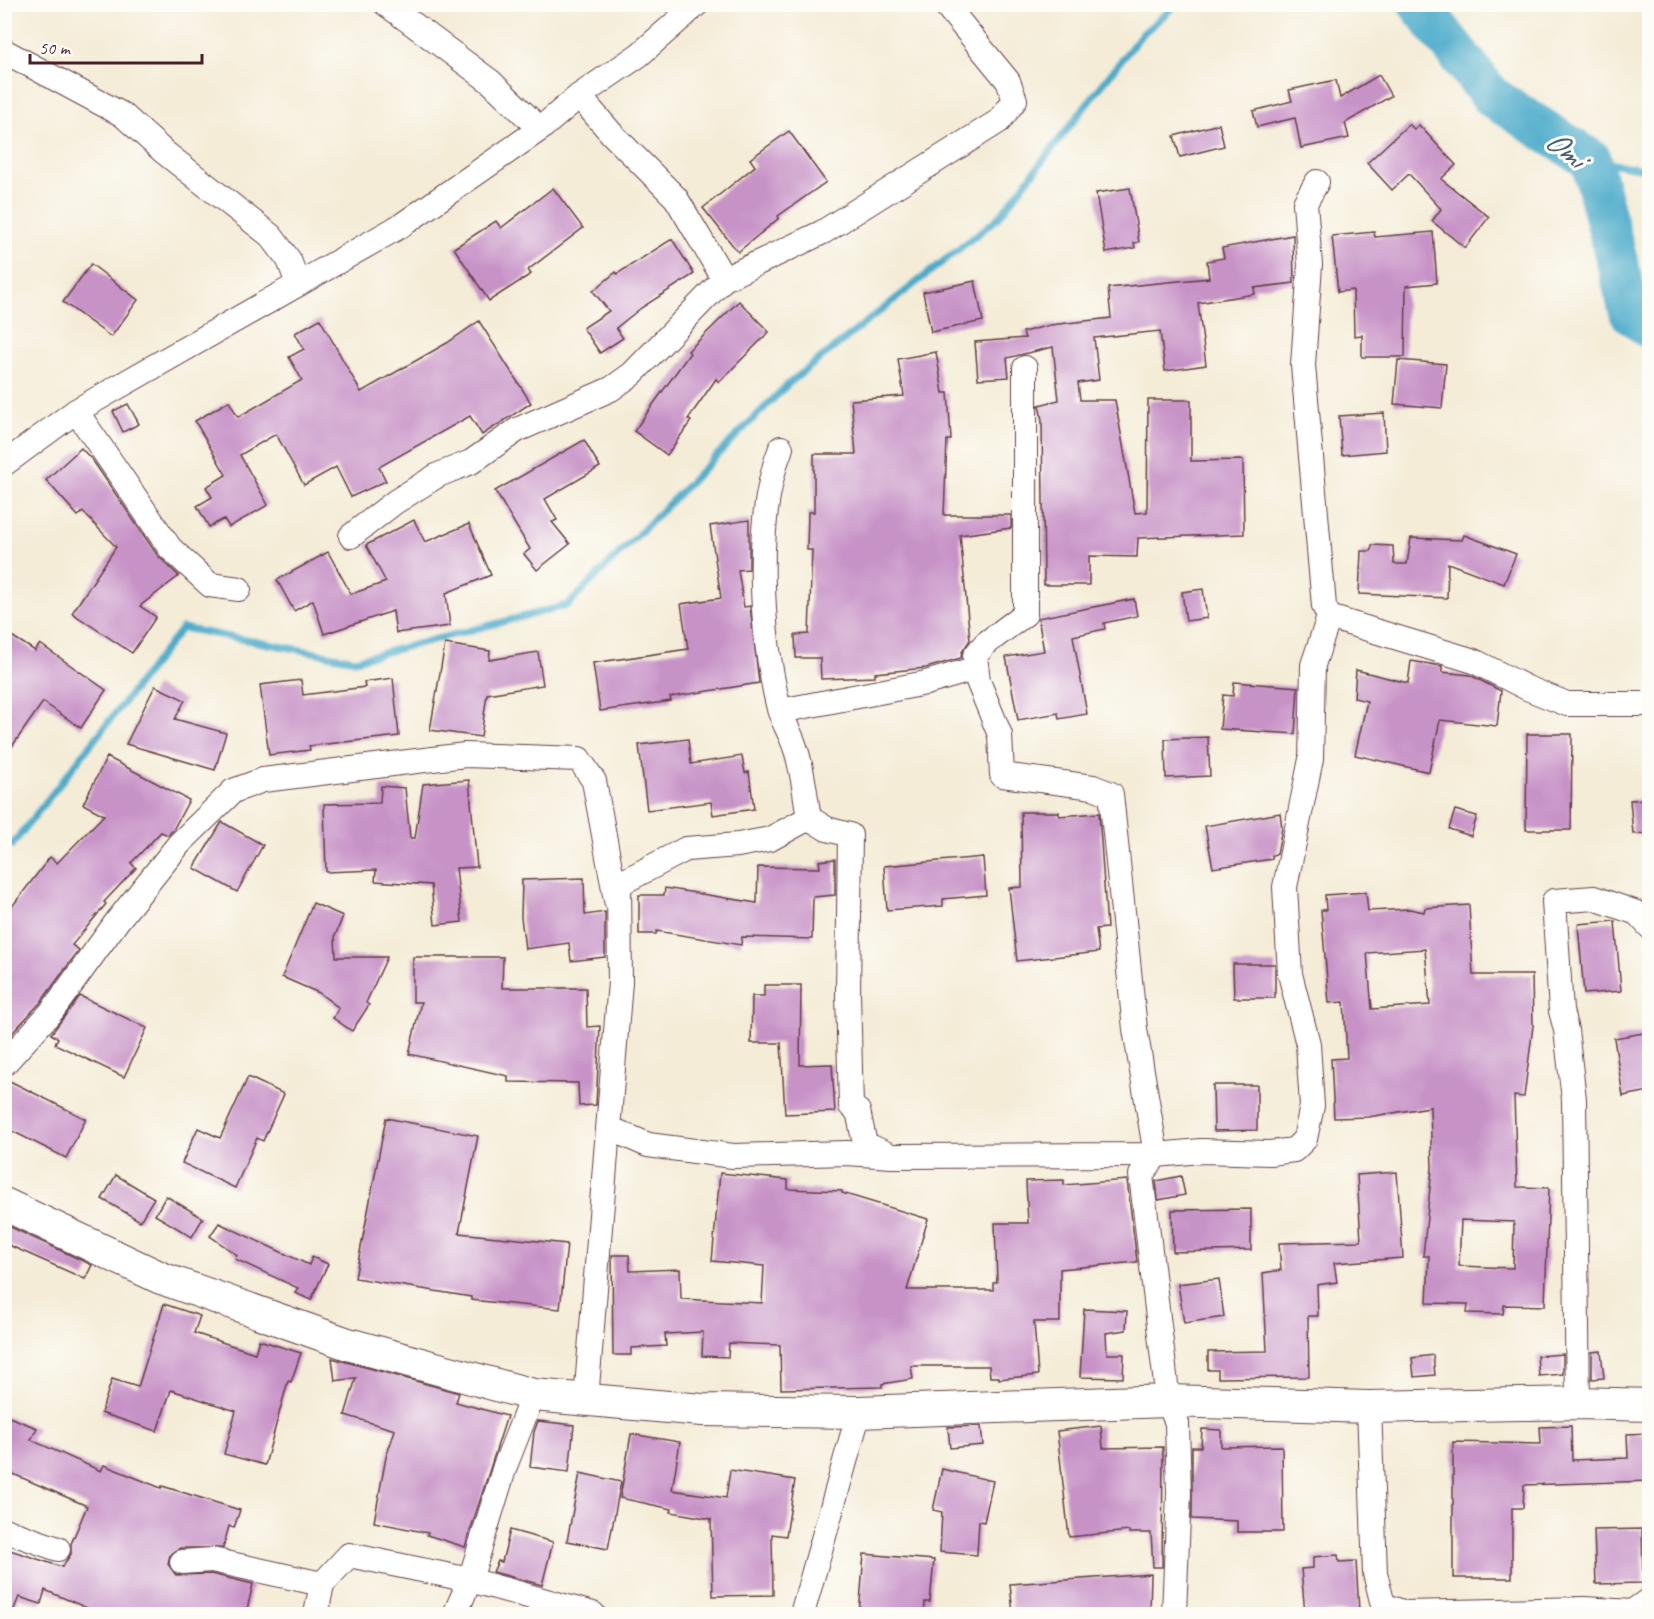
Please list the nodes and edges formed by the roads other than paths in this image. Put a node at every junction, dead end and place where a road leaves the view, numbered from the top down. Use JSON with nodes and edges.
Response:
{"nodes":[{"id":1,"x":386,"y":4,"type":"edge"},
{"id":2,"x":945,"y":4,"type":"edge"},
{"id":3,"x":695,"y":5,"type":"edge"},
{"id":4,"x":4,"y":51,"type":"edge"},
{"id":5,"x":579,"y":96,"type":"junction"},
{"id":6,"x":540,"y":129,"type":"junction"},
{"id":7,"x":1317,"y":182,"type":"dead end"},
{"id":8,"x":724,"y":279,"type":"junction"},
{"id":9,"x":298,"y":284,"type":"junction"},
{"id":10,"x":1024,"y":368,"type":"dead end"},
{"id":11,"x":76,"y":411,"type":"junction"},
{"id":12,"x":781,"y":448,"type":"dead end"},
{"id":13,"x":4,"y":464,"type":"edge"},
{"id":14,"x":351,"y":536,"type":"dead end"},
{"id":15,"x":239,"y":589,"type":"dead end"},
{"id":16,"x":1329,"y":617,"type":"junction"},
{"id":17,"x":974,"y":669,"type":"junction"},
{"id":18,"x":1650,"y":704,"type":"edge"},
{"id":19,"x":780,"y":711,"type":"junction"},
{"id":20,"x":809,"y":818,"type":"junction"},
{"id":21,"x":621,"y":926,"type":"junction"},
{"id":22,"x":1650,"y":927,"type":"edge"},
{"id":23,"x":4,"y":1064,"type":"edge"},
{"id":24,"x":850,"y":1106,"type":"junction"},
{"id":25,"x":609,"y":1128,"type":"junction"},
{"id":26,"x":648,"y":1145,"type":"junction"},
{"id":27,"x":847,"y":1153,"type":"junction"},
{"id":28,"x":1156,"y":1155,"type":"junction"},
{"id":29,"x":892,"y":1156,"type":"junction"},
{"id":30,"x":604,"y":1162,"type":"junction"},
{"id":31,"x":4,"y":1204,"type":"edge"},
{"id":32,"x":532,"y":1395,"type":"junction"},
{"id":33,"x":586,"y":1400,"type":"junction"},
{"id":34,"x":1168,"y":1401,"type":"junction"},
{"id":35,"x":1578,"y":1403,"type":"junction"},
{"id":36,"x":1650,"y":1405,"type":"edge"},
{"id":37,"x":1369,"y":1407,"type":"junction"},
{"id":38,"x":859,"y":1412,"type":"junction"},
{"id":39,"x":4,"y":1530,"type":"edge"},
{"id":40,"x":58,"y":1549,"type":"dead end"},
{"id":41,"x":182,"y":1562,"type":"dead end"},
{"id":42,"x":470,"y":1580,"type":"junction"},
{"id":43,"x":322,"y":1584,"type":"junction"},
{"id":44,"x":1637,"y":1608,"type":"edge"},
{"id":45,"x":316,"y":1614,"type":"edge"},
{"id":46,"x":455,"y":1614,"type":"edge"},
{"id":47,"x":593,"y":1614,"type":"edge"},
{"id":48,"x":801,"y":1614,"type":"edge"},
{"id":49,"x":1174,"y":1614,"type":"edge"}],
"edges":[{"from":1,"to":6,"type":"street"},
{"from":2,"to":8,"type":"street"},
{"from":3,"to":5,"type":"street"},
{"from":4,"to":9,"type":"street"},
{"from":5,"to":6,"type":"street"},
{"from":5,"to":8,"type":"street"},
{"from":6,"to":9,"type":"street"},
{"from":7,"to":16,"type":"street"},
{"from":8,"to":14,"type":"street"},
{"from":9,"to":11,"type":"street"},
{"from":10,"to":17,"type":"street"},
{"from":11,"to":13,"type":"street"},
{"from":11,"to":15,"type":"street"},
{"from":12,"to":19,"type":"street"},
{"from":16,"to":18,"type":"street"},
{"from":16,"to":28,"type":"street"},
{"from":17,"to":19,"type":"street"},
{"from":17,"to":28,"type":"street"},
{"from":19,"to":20,"type":"street"},
{"from":20,"to":21,"type":"street"},
{"from":20,"to":24,"type":"street"},
{"from":21,"to":23,"type":"street"},
{"from":21,"to":25,"type":"street"},
{"from":22,"to":35,"type":"street"},
{"from":24,"to":27,"type":"street"},
{"from":24,"to":29,"type":"street"},
{"from":25,"to":26,"type":"street"},
{"from":25,"to":30,"type":"street"},
{"from":26,"to":27,"type":"street"},
{"from":26,"to":30,"type":"street"},
{"from":27,"to":29,"type":"street"},
{"from":28,"to":29,"type":"street"},
{"from":28,"to":34,"type":"street"},
{"from":30,"to":33,"type":"street"},
{"from":31,"to":32,"type":"street"},
{"from":32,"to":33,"type":"street"},
{"from":32,"to":42,"type":"street"},
{"from":33,"to":38,"type":"street"},
{"from":34,"to":37,"type":"street"},
{"from":34,"to":38,"type":"street"},
{"from":34,"to":49,"type":"street"},
{"from":35,"to":36,"type":"street"},
{"from":35,"to":37,"type":"street"},
{"from":37,"to":44,"type":"street"},
{"from":38,"to":48,"type":"street"},
{"from":39,"to":40,"type":"street"},
{"from":41,"to":43,"type":"street"},
{"from":42,"to":43,"type":"street"},
{"from":42,"to":46,"type":"street"},
{"from":42,"to":47,"type":"street"},
{"from":43,"to":45,"type":"street"}]}
